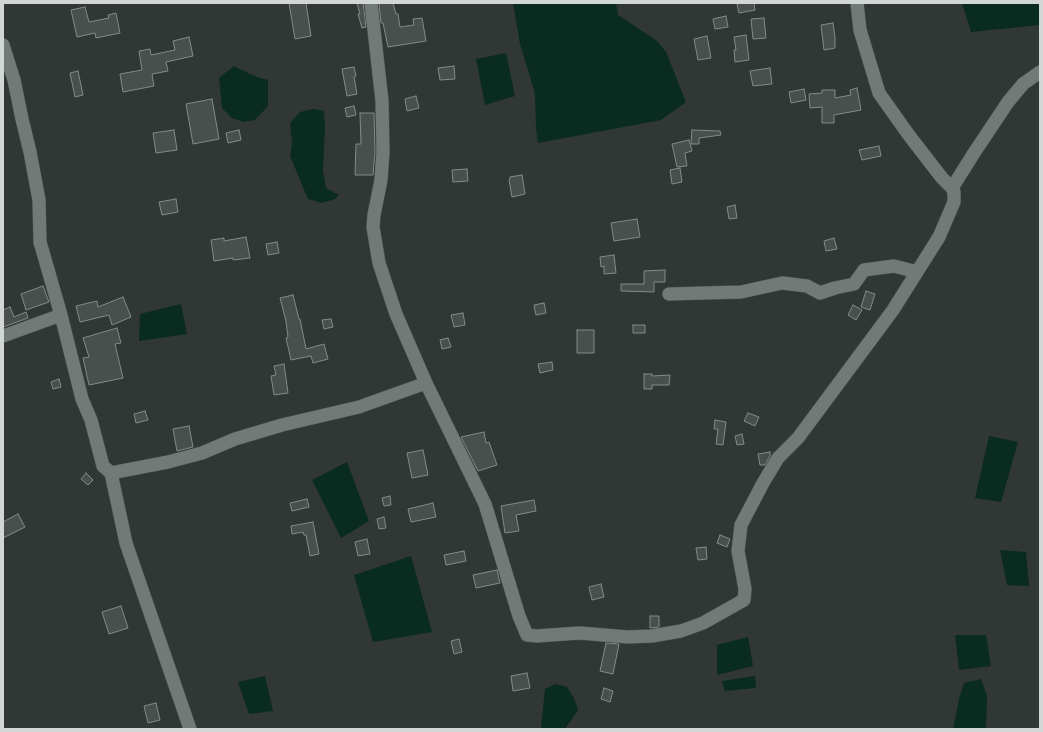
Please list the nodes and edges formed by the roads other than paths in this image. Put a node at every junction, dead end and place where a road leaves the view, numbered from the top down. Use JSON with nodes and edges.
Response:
{"nodes":[{"id":1,"x":371,"y":3,"type":"edge"},
{"id":2,"x":857,"y":3,"type":"edge"},
{"id":3,"x":3,"y":45,"type":"edge"},
{"id":4,"x":1040,"y":72,"type":"edge"},
{"id":5,"x":952,"y":188,"type":"junction"},
{"id":6,"x":917,"y":272,"type":"junction"},
{"id":7,"x":669,"y":294,"type":"dead end"},
{"id":8,"x":61,"y":315,"type":"junction"},
{"id":9,"x":3,"y":336,"type":"edge"},
{"id":10,"x":426,"y":383,"type":"junction"},
{"id":11,"x":111,"y":473,"type":"junction"},
{"id":12,"x":190,"y":729,"type":"edge"}],
"edges":[{"from":1,"to":10,"type":"street"},
{"from":2,"to":5,"type":"street"},
{"from":3,"to":8,"type":"street"},
{"from":4,"to":5,"type":"street"},
{"from":5,"to":6,"type":"street"},
{"from":6,"to":7,"type":"street"},
{"from":6,"to":10,"type":"street"},
{"from":8,"to":9,"type":"street"},
{"from":8,"to":11,"type":"street"},
{"from":10,"to":11,"type":"street"},
{"from":11,"to":12,"type":"street"}]}
